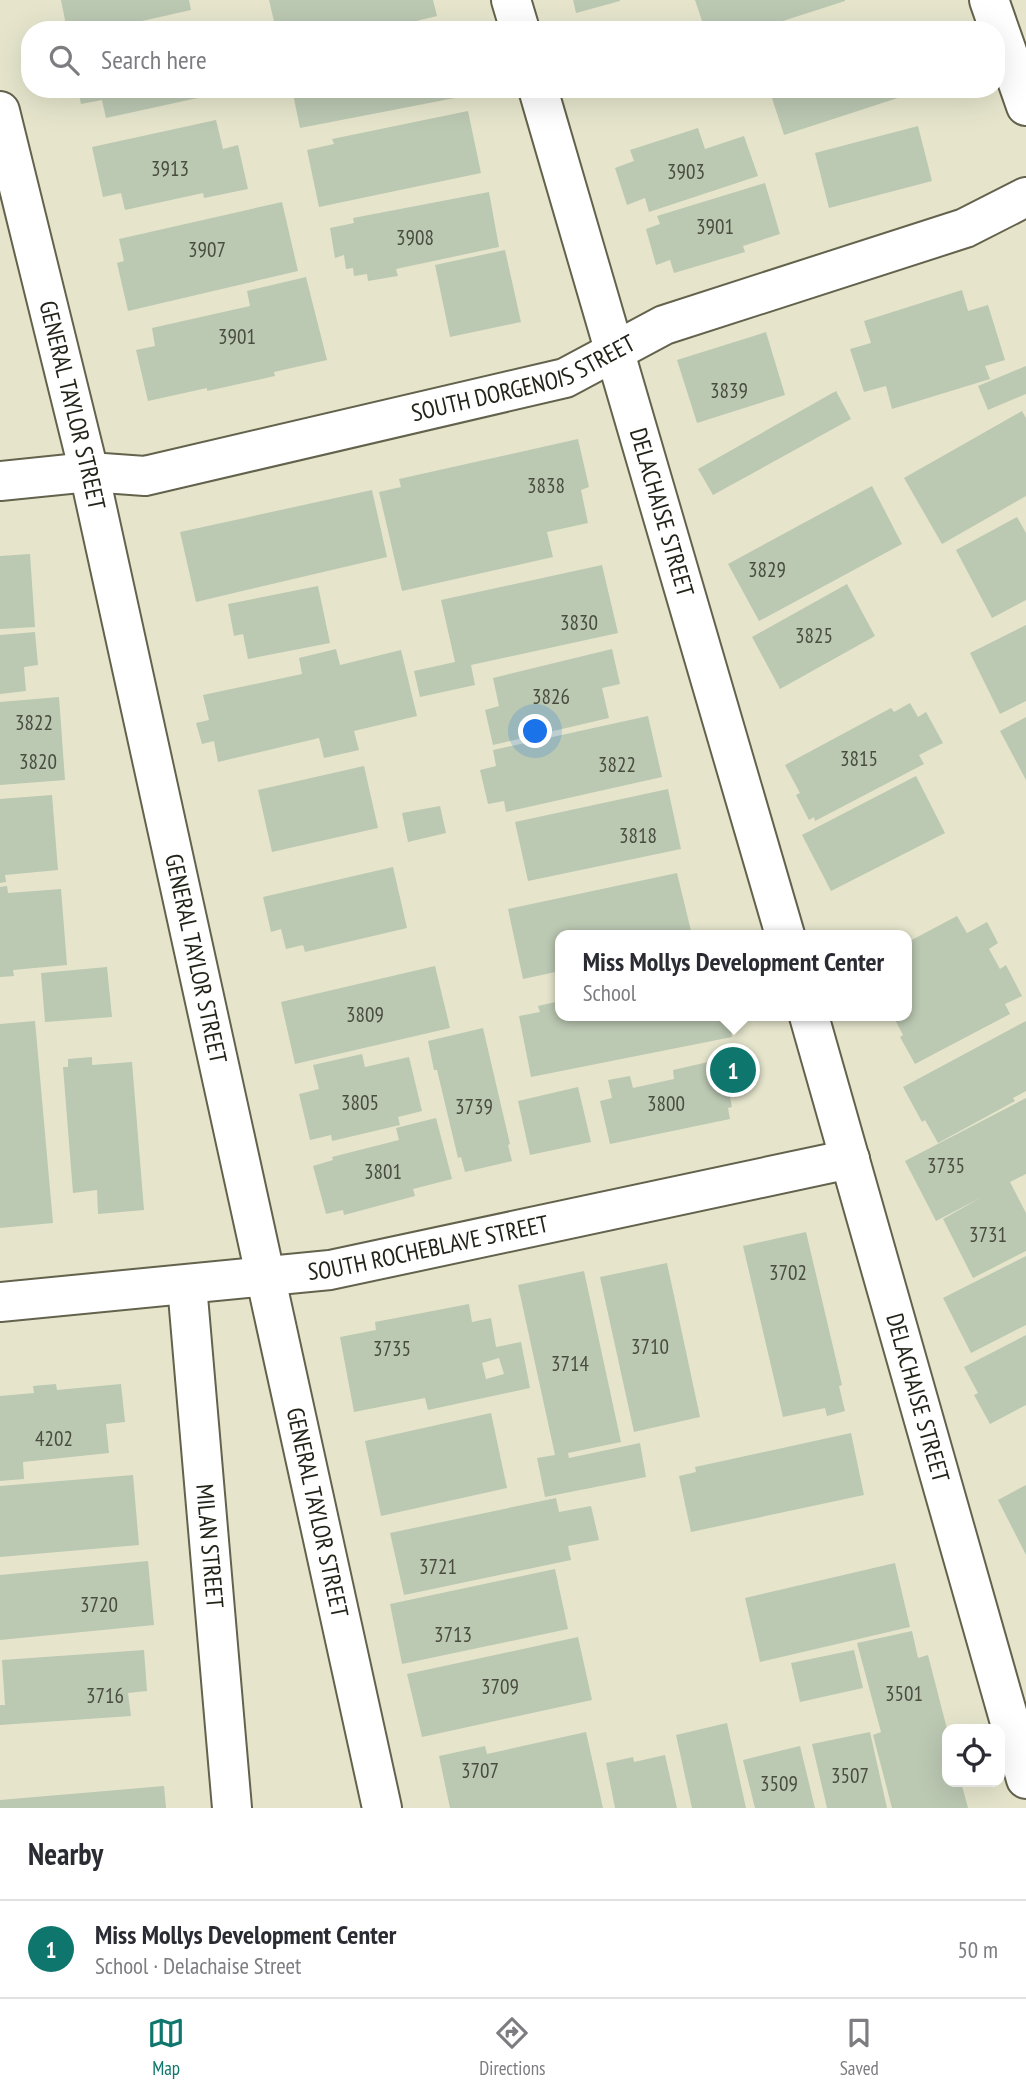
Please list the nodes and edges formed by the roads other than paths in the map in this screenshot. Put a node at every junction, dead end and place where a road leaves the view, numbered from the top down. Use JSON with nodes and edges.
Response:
{"nodes":[{"id":1,"x":511,"y":0,"type":"edge"},
{"id":2,"x":989,"y":0,"type":"edge"},
{"id":3,"x":517,"y":21,"type":"edge"},
{"id":4,"x":996,"y":21,"type":"edge"},
{"id":5,"x":1005,"y":46,"type":"edge"},
{"id":6,"x":541,"y":98,"type":"edge"},
{"id":7,"x":1026,"y":106,"type":"edge"},
{"id":8,"x":0,"y":111,"type":"edge"},
{"id":9,"x":1026,"y":197,"type":"edge"},
{"id":10,"x":616,"y":352,"type":"junction"},
{"id":11,"x":89,"y":472,"type":"junction"},
{"id":12,"x":0,"y":481,"type":"edge"},
{"id":13,"x":784,"y":930,"type":"edge"},
{"id":14,"x":810,"y":1021,"type":"edge"},
{"id":15,"x":850,"y":1159,"type":"junction"},
{"id":16,"x":264,"y":1276,"type":"junction"},
{"id":17,"x":187,"y":1284,"type":"junction"},
{"id":18,"x":0,"y":1302,"type":"edge"},
{"id":19,"x":1026,"y":1779,"type":"edge"},
{"id":20,"x":232,"y":1808,"type":"edge"},
{"id":21,"x":382,"y":1808,"type":"edge"}],
"edges":[{"from":1,"to":3,"type":"street"},
{"from":2,"to":4,"type":"street"},
{"from":5,"to":7,"type":"street"},
{"from":6,"to":10,"type":"street","name":"DELACHAISE STREET"},
{"from":8,"to":11,"type":"street","name":"GENERAL TAYLOR STREET"},
{"from":9,"to":10,"type":"street","name":"SOUTH DORGENOIS STREET"},
{"from":10,"to":11,"type":"street","name":"SOUTH DORGENOIS STREET"},
{"from":10,"to":13,"type":"street","name":"DELACHAISE STREET"},
{"from":11,"to":12,"type":"street","name":"SOUTH DORGENOIS STREET"},
{"from":11,"to":16,"type":"street","name":"GENERAL TAYLOR STREET"},
{"from":14,"to":15,"type":"street","name":"DELACHAISE STREET"},
{"from":15,"to":16,"type":"street","name":"SOUTH ROCHEBLAVE STREET"},
{"from":15,"to":19,"type":"street","name":"DELACHAISE STREET"},
{"from":16,"to":17,"type":"street","name":"SOUTH ROCHEBLAVE STREET"},
{"from":16,"to":21,"type":"street","name":"GENERAL TAYLOR STREET"},
{"from":17,"to":18,"type":"street","name":"SOUTH ROCHEBLAVE STREET"},
{"from":17,"to":20,"type":"street","name":"MILAN STREET"}]}
